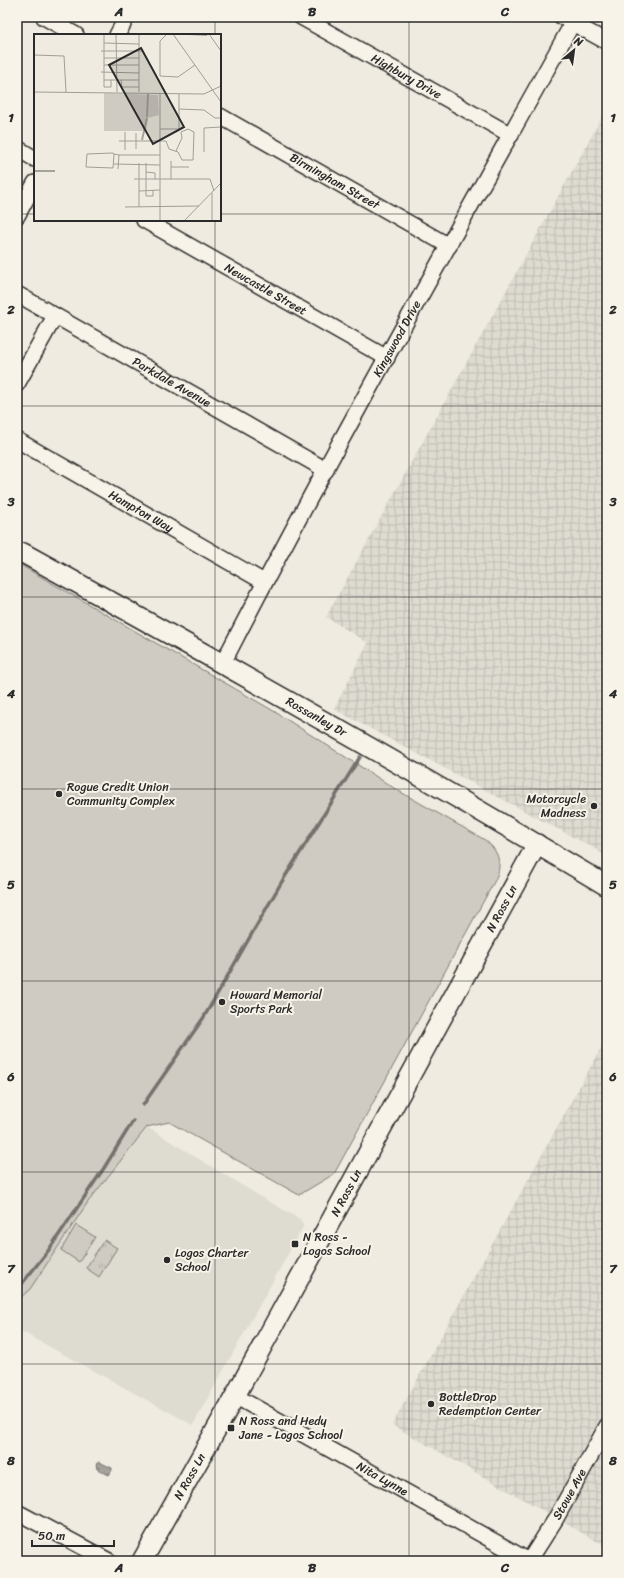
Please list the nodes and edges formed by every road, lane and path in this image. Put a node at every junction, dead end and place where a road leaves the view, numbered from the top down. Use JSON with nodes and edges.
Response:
{"nodes":[{"id":1,"x":44,"y":17,"type":"edge"},
{"id":2,"x":127,"y":17,"type":"edge"},
{"id":3,"x":301,"y":17,"type":"edge"},
{"id":4,"x":570,"y":19,"type":"edge"},
{"id":5,"x":74,"y":34,"type":"edge"},
{"id":6,"x":118,"y":34,"type":"edge"},
{"id":7,"x":607,"y":42,"type":"edge"},
{"id":8,"x":221,"y":117,"type":"edge"},
{"id":9,"x":511,"y":135,"type":"junction"},
{"id":10,"x":17,"y":148,"type":"edge"},
{"id":11,"x":34,"y":157,"type":"edge"},
{"id":12,"x":34,"y":185,"type":"edge"},
{"id":13,"x":17,"y":216,"type":"edge"},
{"id":14,"x":146,"y":221,"type":"edge"},
{"id":15,"x":449,"y":246,"type":"junction"},
{"id":16,"x":17,"y":294,"type":"edge"},
{"id":17,"x":55,"y":316,"type":"junction"},
{"id":18,"x":387,"y":358,"type":"junction"},
{"id":19,"x":17,"y":384,"type":"edge"},
{"id":20,"x":17,"y":440,"type":"edge"},
{"id":21,"x":326,"y":470,"type":"junction"},
{"id":22,"x":19,"y":550,"type":"edge"},
{"id":23,"x":264,"y":582,"type":"junction"},
{"id":24,"x":223,"y":663,"type":"junction"},
{"id":25,"x":536,"y":844,"type":"junction"},
{"id":26,"x":607,"y":886,"type":"edge"},
{"id":27,"x":236,"y":1396,"type":"junction"},
{"id":28,"x":607,"y":1426,"type":"edge"},
{"id":29,"x":17,"y":1512,"type":"edge"},
{"id":30,"x":109,"y":1561,"type":"edge"},
{"id":31,"x":142,"y":1561,"type":"edge"},
{"id":32,"x":529,"y":1561,"type":"edge"}],
"edges":[{"from":1,"to":5,"type":"street"},
{"from":2,"to":6,"type":"street"},
{"from":3,"to":9,"type":"street","name":"Highbury Drive"},
{"from":4,"to":7,"type":"street"},
{"from":4,"to":9,"type":"street","name":"Kingswood Drive"},
{"from":8,"to":15,"type":"street","name":"Birmingham Street"},
{"from":9,"to":15,"type":"street","name":"Kingswood Drive"},
{"from":10,"to":11,"type":"street"},
{"from":12,"to":13,"type":"street"},
{"from":14,"to":18,"type":"street","name":"Newcastle Street"},
{"from":15,"to":18,"type":"street","name":"Kingswood Drive"},
{"from":16,"to":17,"type":"street","name":"Parkdale Avenue"},
{"from":17,"to":19,"type":"street"},
{"from":17,"to":21,"type":"street","name":"Parkdale Avenue"},
{"from":18,"to":21,"type":"street","name":"Kingswood Drive"},
{"from":20,"to":23,"type":"street","name":"Hampton Way"},
{"from":21,"to":23,"type":"street","name":"Kingswood Drive"},
{"from":22,"to":24,"type":"main road","name":"Rossanley Dr"},
{"from":23,"to":24,"type":"street","name":"Kingswood Drive"},
{"from":24,"to":25,"type":"main road","name":"Rossanley Dr"},
{"from":25,"to":26,"type":"main road","name":"Rossanley Dr"},
{"from":25,"to":27,"type":"main road","name":"N Ross Ln"},
{"from":27,"to":31,"type":"main road","name":"N Ross Ln"},
{"from":27,"to":32,"type":"street","name":"Nita Lynne"},
{"from":28,"to":32,"type":"street","name":"Stowe Ave"},
{"from":29,"to":30,"type":"street"}]}
